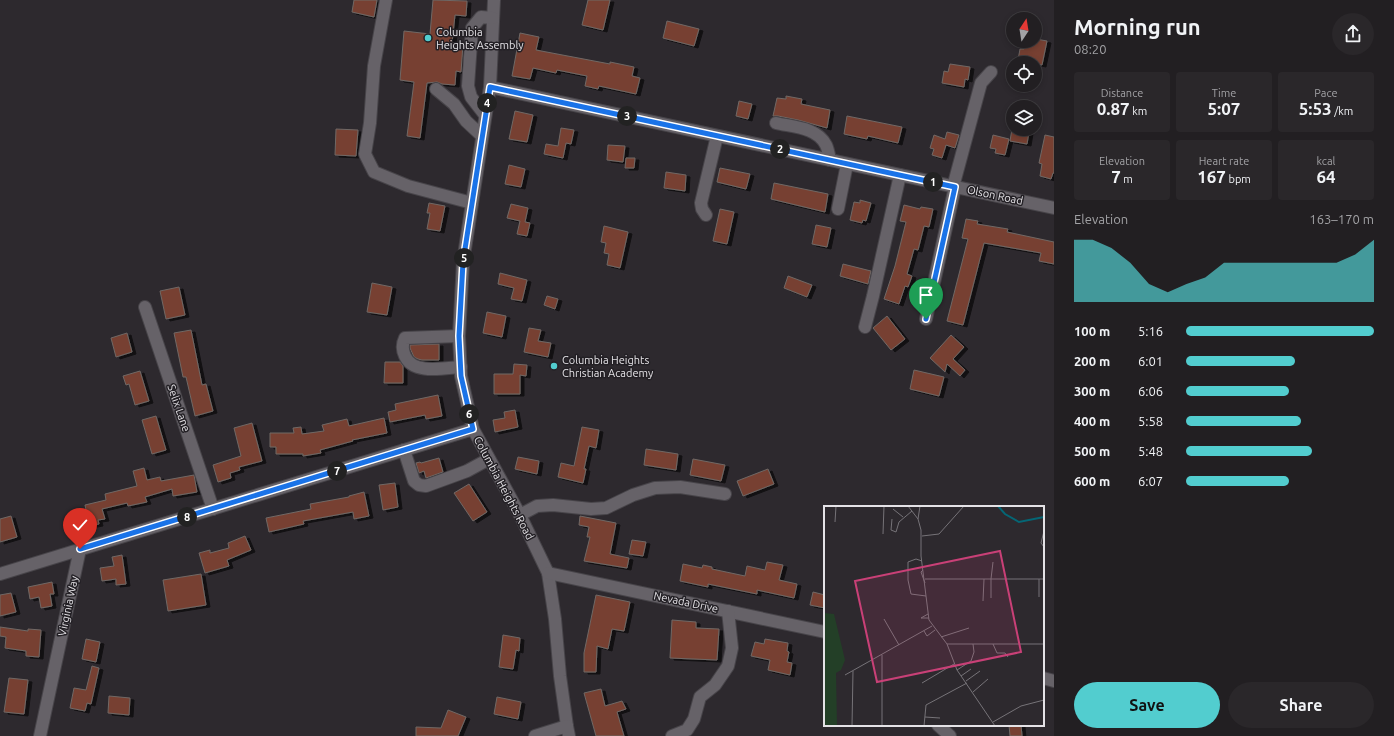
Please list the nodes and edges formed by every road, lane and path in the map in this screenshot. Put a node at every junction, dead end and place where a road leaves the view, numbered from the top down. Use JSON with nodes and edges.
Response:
{"nodes":[{"id":1,"x":386,"y":0,"type":"edge"},
{"id":2,"x":494,"y":0,"type":"edge"},
{"id":3,"x":493,"y":18,"type":"junction"},
{"id":4,"x":991,"y":72,"type":"dead end"},
{"id":5,"x":490,"y":87,"type":"junction"},
{"id":6,"x":436,"y":88,"type":"dead end"},
{"id":7,"x":485,"y":115,"type":"junction"},
{"id":8,"x":776,"y":123,"type":"dead end"},
{"id":9,"x":482,"y":136,"type":"junction"},
{"id":10,"x":717,"y":136,"type":"junction"},
{"id":11,"x":830,"y":160,"type":"junction"},
{"id":12,"x":847,"y":164,"type":"junction"},
{"id":13,"x":900,"y":175,"type":"junction"},
{"id":14,"x":954,"y":187,"type":"junction"},
{"id":15,"x":472,"y":203,"type":"junction"},
{"id":16,"x":1054,"y":208,"type":"edge"},
{"id":17,"x":838,"y":209,"type":"dead end"},
{"id":18,"x":706,"y":215,"type":"dead end"},
{"id":19,"x":145,"y":307,"type":"dead end"},
{"id":20,"x":926,"y":319,"type":"dead end"},
{"id":21,"x":864,"y":326,"type":"dead end"},
{"id":22,"x":459,"y":336,"type":"junction"},
{"id":23,"x":461,"y":367,"type":"junction"},
{"id":24,"x":473,"y":429,"type":"junction"},
{"id":25,"x":404,"y":450,"type":"junction"},
{"id":26,"x":489,"y":459,"type":"junction"},
{"id":27,"x":725,"y":494,"type":"dead end"},
{"id":28,"x":213,"y":509,"type":"junction"},
{"id":29,"x":520,"y":515,"type":"junction"},
{"id":30,"x":80,"y":549,"type":"junction"},
{"id":31,"x":548,"y":573,"type":"junction"},
{"id":32,"x":0,"y":574,"type":"edge"},
{"id":33,"x":728,"y":611,"type":"junction"},
{"id":34,"x":824,"y":632,"type":"edge"},
{"id":35,"x":1044,"y":678,"type":"edge"},
{"id":36,"x":1054,"y":680,"type":"edge"},
{"id":37,"x":939,"y":726,"type":"edge"},
{"id":38,"x":568,"y":731,"type":"edge"},
{"id":39,"x":40,"y":736,"type":"edge"},
{"id":40,"x":535,"y":736,"type":"edge"},
{"id":41,"x":672,"y":736,"type":"edge"},
{"id":42,"x":950,"y":736,"type":"edge"}],
"edges":[{"from":1,"to":15,"type":"street"},
{"from":2,"to":3,"type":"street","name":"Columbia Heights Road"},
{"from":3,"to":5,"type":"street","name":"Columbia Heights Road"},
{"from":3,"to":7,"type":"street"},
{"from":4,"to":14,"type":"street"},
{"from":5,"to":7,"type":"street","name":"Columbia Heights Road"},
{"from":5,"to":10,"type":"street","name":"Olson Road"},
{"from":6,"to":9,"type":"street"},
{"from":7,"to":9,"type":"street","name":"Columbia Heights Road"},
{"from":8,"to":11,"type":"street"},
{"from":9,"to":15,"type":"street","name":"Columbia Heights Road"},
{"from":10,"to":11,"type":"street","name":"Olson Road"},
{"from":10,"to":18,"type":"street"},
{"from":11,"to":12,"type":"street","name":"Olson Road"},
{"from":12,"to":13,"type":"street","name":"Olson Road"},
{"from":12,"to":17,"type":"street"},
{"from":13,"to":14,"type":"street","name":"Olson Road"},
{"from":13,"to":21,"type":"street"},
{"from":14,"to":16,"type":"street","name":"Olson Road"},
{"from":14,"to":20,"type":"street"},
{"from":15,"to":22,"type":"street","name":"Columbia Heights Road"},
{"from":19,"to":28,"type":"street","name":"Selix Lane"},
{"from":22,"to":23,"type":"street","name":"Columbia Heights Road"},
{"from":22,"to":23,"type":"street"},
{"from":23,"to":24,"type":"street","name":"Columbia Heights Road"},
{"from":24,"to":25,"type":"street"},
{"from":24,"to":26,"type":"street","name":"Columbia Heights Road"},
{"from":25,"to":26,"type":"street"},
{"from":25,"to":28,"type":"street"},
{"from":26,"to":29,"type":"street","name":"Columbia Heights Road"},
{"from":27,"to":29,"type":"street"},
{"from":28,"to":30,"type":"street"},
{"from":29,"to":31,"type":"street","name":"Columbia Heights Road"},
{"from":30,"to":32,"type":"street"},
{"from":30,"to":39,"type":"street","name":"Virginia Way"},
{"from":31,"to":33,"type":"street","name":"Nevada Drive"},
{"from":31,"to":38,"type":"street","name":"Columbia Heights Road"},
{"from":33,"to":34,"type":"street","name":"Nevada Drive"},
{"from":33,"to":41,"type":"street"},
{"from":35,"to":36,"type":"street"},
{"from":37,"to":42,"type":"street"},
{"from":38,"to":40,"type":"street"}]}
